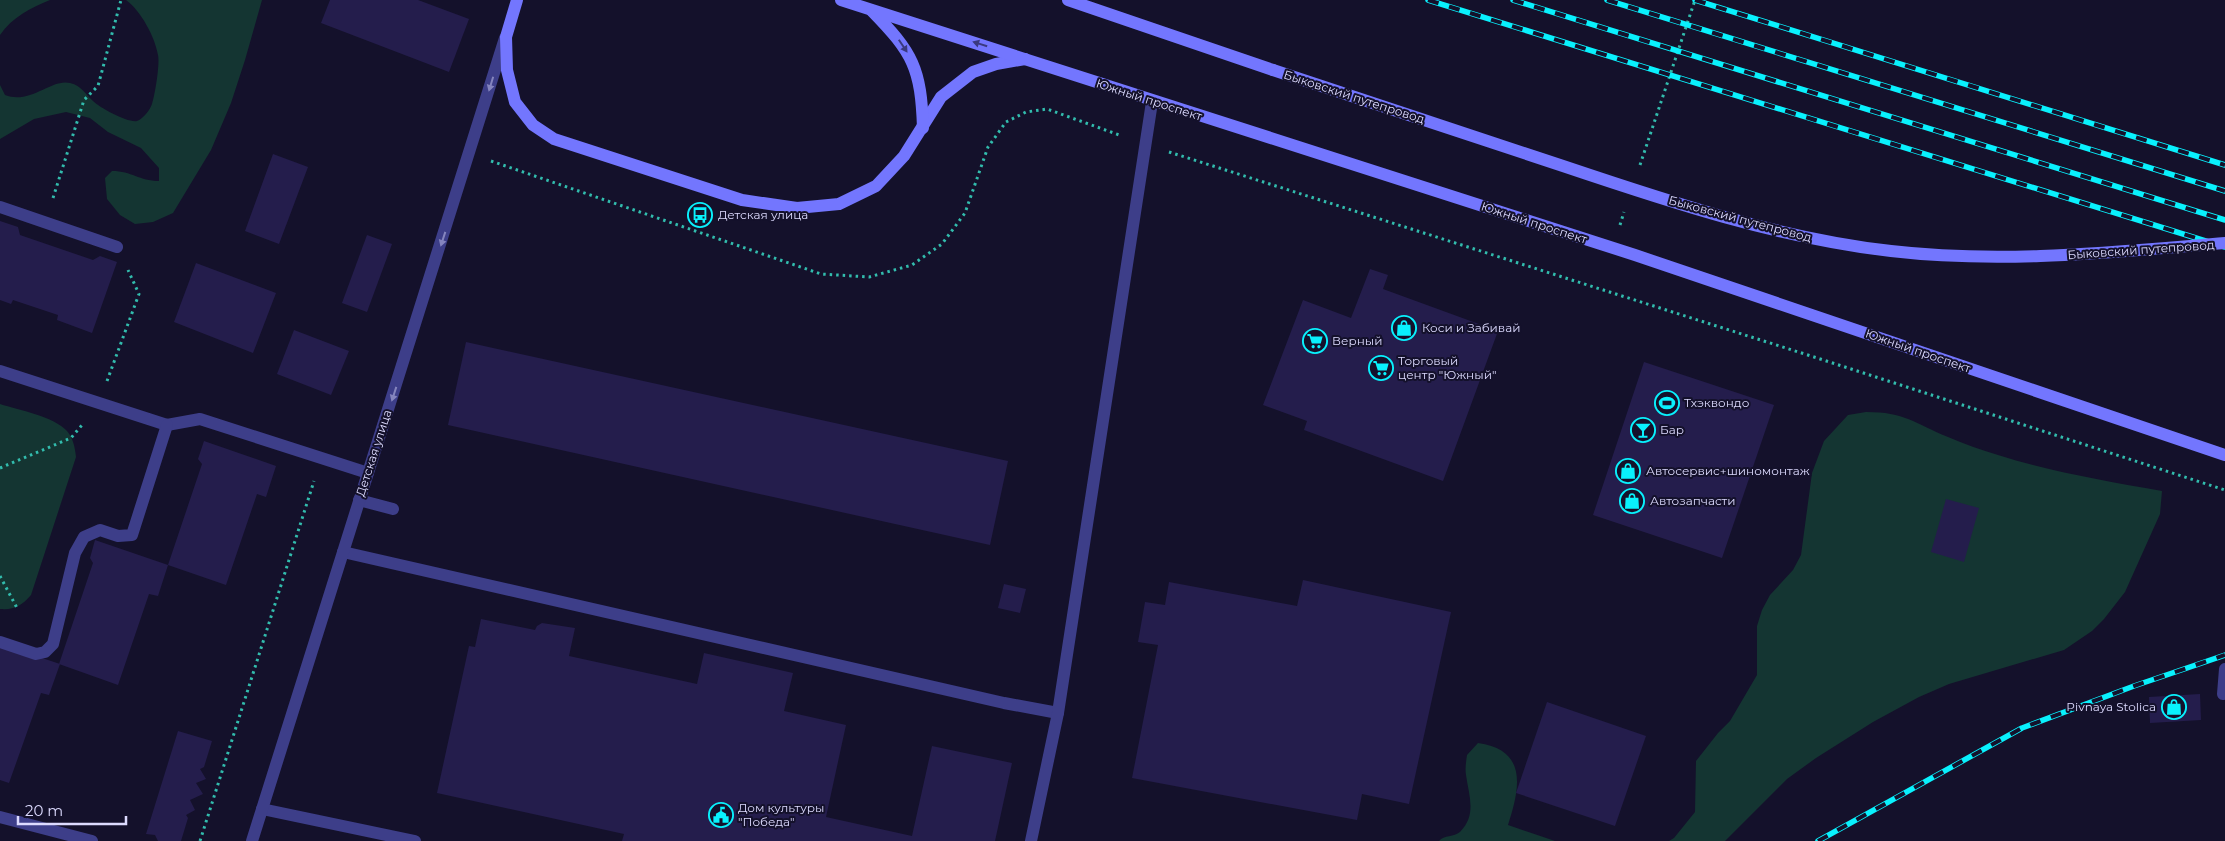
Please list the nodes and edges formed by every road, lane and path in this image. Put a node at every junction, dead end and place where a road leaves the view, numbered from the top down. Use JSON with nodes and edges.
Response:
{"nodes":[{"id":1,"x":121,"y":0,"type":"edge"},
{"id":2,"x":517,"y":0,"type":"edge"},
{"id":3,"x":841,"y":0,"type":"edge"},
{"id":4,"x":1068,"y":0,"type":"edge"},
{"id":5,"x":1695,"y":0,"type":"edge"},
{"id":6,"x":870,"y":9,"type":"junction"},
{"id":7,"x":506,"y":37,"type":"junction"},
{"id":8,"x":1026,"y":59,"type":"junction"},
{"id":9,"x":1152,"y":102,"type":"junction"},
{"id":10,"x":923,"y":128,"type":"junction"},
{"id":11,"x":1146,"y":145,"type":"junction"},
{"id":12,"x":470,"y":153,"type":"junction"},
{"id":13,"x":1639,"y":168,"type":"dead end"},
{"id":14,"x":1626,"y":206,"type":"dead end"},
{"id":15,"x":0,"y":207,"type":"edge"},
{"id":16,"x":46,"y":222,"type":"junction"},
{"id":17,"x":1620,"y":225,"type":"dead end"},
{"id":18,"x":2225,"y":243,"type":"edge"},
{"id":19,"x":117,"y":246,"type":"dead end"},
{"id":20,"x":127,"y":268,"type":"dead end"},
{"id":21,"x":0,"y":371,"type":"edge"},
{"id":22,"x":99,"y":404,"type":"junction"},
{"id":23,"x":168,"y":425,"type":"junction"},
{"id":24,"x":2225,"y":455,"type":"edge"},
{"id":25,"x":0,"y":468,"type":"edge"},
{"id":26,"x":368,"y":473,"type":"junction"},
{"id":27,"x":316,"y":476,"type":"dead end"},
{"id":28,"x":2225,"y":490,"type":"edge"},
{"id":29,"x":359,"y":500,"type":"junction"},
{"id":30,"x":393,"y":509,"type":"dead end"},
{"id":31,"x":343,"y":552,"type":"junction"},
{"id":32,"x":0,"y":576,"type":"edge"},
{"id":33,"x":17,"y":608,"type":"dead end"},
{"id":34,"x":0,"y":642,"type":"edge"},
{"id":35,"x":2225,"y":669,"type":"edge"},
{"id":36,"x":2223,"y":694,"type":"dead end"},
{"id":37,"x":1058,"y":713,"type":"junction"},
{"id":38,"x":262,"y":809,"type":"junction"},
{"id":39,"x":0,"y":817,"type":"edge"},
{"id":40,"x":92,"y":841,"type":"edge"},
{"id":41,"x":200,"y":841,"type":"edge"},
{"id":42,"x":252,"y":841,"type":"edge"},
{"id":43,"x":415,"y":841,"type":"edge"},
{"id":44,"x":1031,"y":841,"type":"edge"}],
"edges":[{"from":1,"to":16,"type":"path"},
{"from":2,"to":7,"type":"main road"},
{"from":3,"to":6,"type":"main road","name":"Южный проспект"},
{"from":4,"to":18,"type":"main road","name":"Быковский путепровод","bridge":true},
{"from":5,"to":13,"type":"path"},
{"from":8,"to":6,"type":"main road","name":"Южный проспект","one_way":true},
{"from":6,"to":10,"type":"main road","one_way":true},
{"from":7,"to":10,"type":"main road"},
{"from":7,"to":12,"type":"street","name":"Детская улица","one_way":true},
{"from":8,"to":9,"type":"main road","name":"Южный проспект"},
{"from":8,"to":10,"type":"main road"},
{"from":9,"to":11,"type":"street"},
{"from":9,"to":24,"type":"main road","name":"Южный проспект"},
{"from":11,"to":12,"type":"path"},
{"from":11,"to":28,"type":"path"},
{"from":11,"to":37,"type":"street"},
{"from":12,"to":26,"type":"street","name":"Детская улица","one_way":true},
{"from":14,"to":17,"type":"path"},
{"from":15,"to":16,"type":"street"},
{"from":16,"to":19,"type":"street"},
{"from":20,"to":22,"type":"path"},
{"from":21,"to":22,"type":"street"},
{"from":22,"to":23,"type":"street"},
{"from":22,"to":25,"type":"path"},
{"from":23,"to":26,"type":"street"},
{"from":23,"to":34,"type":"street"},
{"from":26,"to":29,"type":"street","name":"Детская улица"},
{"from":27,"to":41,"type":"path"},
{"from":29,"to":30,"type":"street"},
{"from":29,"to":31,"type":"street","name":"Детская улица"},
{"from":31,"to":37,"type":"street"},
{"from":31,"to":38,"type":"street","name":"Детская улица"},
{"from":32,"to":33,"type":"path"},
{"from":35,"to":36,"type":"street"},
{"from":37,"to":44,"type":"street"},
{"from":38,"to":42,"type":"street","name":"Детская улица"},
{"from":38,"to":43,"type":"street"},
{"from":39,"to":40,"type":"street"}]}
